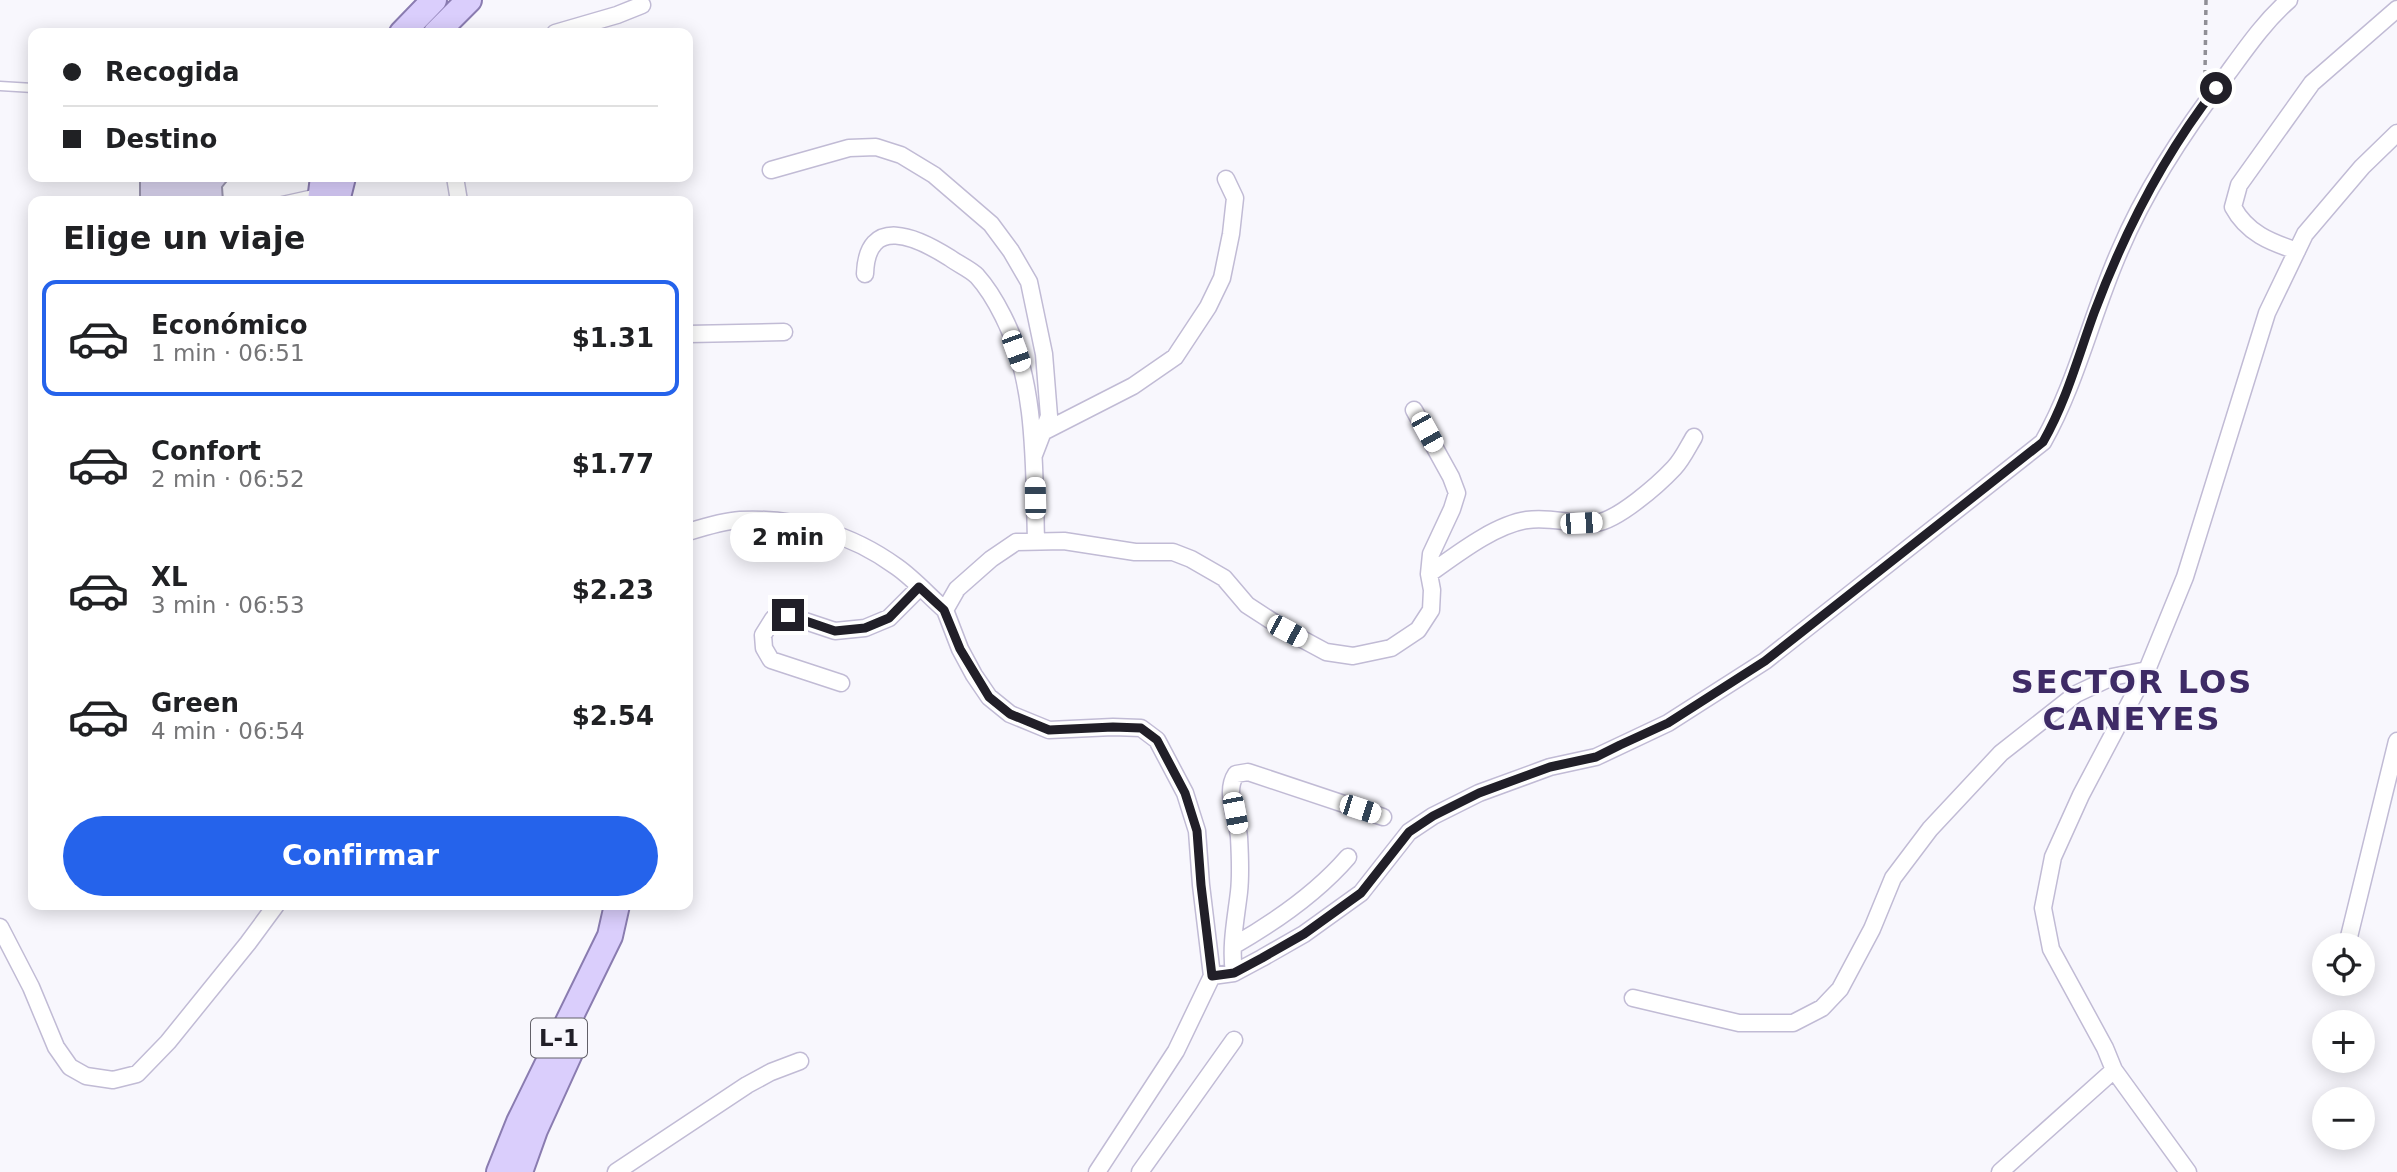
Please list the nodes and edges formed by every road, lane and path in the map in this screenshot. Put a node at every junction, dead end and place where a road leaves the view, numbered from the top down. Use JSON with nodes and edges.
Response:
{"nodes":[{"id":1,"x":434,"y":0,"type":"edge"},
{"id":2,"x":469,"y":0,"type":"edge"},
{"id":3,"x":2206,"y":0,"type":"edge"},
{"id":4,"x":2289,"y":0,"type":"edge"},
{"id":5,"x":642,"y":5,"type":"dead end"},
{"id":6,"x":2397,"y":9,"type":"edge"},
{"id":7,"x":407,"y":28,"type":"edge"},
{"id":8,"x":441,"y":28,"type":"edge"},
{"id":9,"x":572,"y":28,"type":"edge"},
{"id":10,"x":0,"y":86,"type":"edge"},
{"id":11,"x":28,"y":88,"type":"edge"},
{"id":12,"x":2216,"y":88,"type":"junction"},
{"id":13,"x":2397,"y":133,"type":"edge"},
{"id":14,"x":771,"y":170,"type":"dead end"},
{"id":15,"x":1226,"y":179,"type":"dead end"},
{"id":16,"x":2297,"y":251,"type":"junction"},
{"id":17,"x":864,"y":274,"type":"dead end"},
{"id":18,"x":784,"y":332,"type":"dead end"},
{"id":19,"x":693,"y":334,"type":"edge"},
{"id":20,"x":1414,"y":410,"type":"dead end"},
{"id":21,"x":1045,"y":431,"type":"junction"},
{"id":22,"x":1694,"y":437,"type":"dead end"},
{"id":23,"x":1034,"y":454,"type":"junction"},
{"id":24,"x":693,"y":531,"type":"edge"},
{"id":25,"x":1036,"y":541,"type":"junction"},
{"id":26,"x":1429,"y":574,"type":"junction"},
{"id":27,"x":919,"y":587,"type":"junction"},
{"id":28,"x":944,"y":610,"type":"junction"},
{"id":29,"x":2147,"y":670,"type":"junction"},
{"id":30,"x":841,"y":683,"type":"dead end"},
{"id":31,"x":2397,"y":741,"type":"edge"},
{"id":32,"x":1383,"y":817,"type":"dead end"},
{"id":33,"x":1348,"y":857,"type":"dead end"},
{"id":34,"x":272,"y":910,"type":"edge"},
{"id":35,"x":616,"y":910,"type":"edge"},
{"id":36,"x":633,"y":910,"type":"edge"},
{"id":37,"x":0,"y":927,"type":"edge"},
{"id":38,"x":2350,"y":933,"type":"edge"},
{"id":39,"x":1233,"y":946,"type":"junction"},
{"id":40,"x":1234,"y":973,"type":"junction"},
{"id":41,"x":1212,"y":976,"type":"junction"},
{"id":42,"x":1633,"y":998,"type":"dead end"},
{"id":43,"x":1234,"y":1040,"type":"dead end"},
{"id":44,"x":800,"y":1061,"type":"dead end"},
{"id":45,"x":2114,"y":1070,"type":"junction"},
{"id":46,"x":499,"y":1172,"type":"edge"},
{"id":47,"x":520,"y":1172,"type":"edge"},
{"id":48,"x":616,"y":1172,"type":"edge"},
{"id":49,"x":1097,"y":1172,"type":"edge"},
{"id":50,"x":1140,"y":1172,"type":"edge"},
{"id":51,"x":2000,"y":1172,"type":"edge"},
{"id":52,"x":2188,"y":1172,"type":"edge"}],
"edges":[{"from":1,"to":7,"type":"main road"},
{"from":2,"to":8,"type":"main road"},
{"from":3,"to":12,"type":"path"},
{"from":4,"to":12,"type":"street"},
{"from":5,"to":9,"type":"street"},
{"from":6,"to":16,"type":"street"},
{"from":10,"to":11,"type":"lane"},
{"from":12,"to":40,"type":"street"},
{"from":13,"to":16,"type":"street"},
{"from":14,"to":21,"type":"street"},
{"from":15,"to":21,"type":"street"},
{"from":16,"to":29,"type":"street"},
{"from":17,"to":23,"type":"street"},
{"from":18,"to":19,"type":"street"},
{"from":20,"to":26,"type":"street"},
{"from":21,"to":23,"type":"street"},
{"from":22,"to":26,"type":"street"},
{"from":23,"to":25,"type":"street"},
{"from":24,"to":27,"type":"street"},
{"from":25,"to":26,"type":"street"},
{"from":25,"to":28,"type":"street"},
{"from":27,"to":28,"type":"street"},
{"from":27,"to":30,"type":"street"},
{"from":28,"to":41,"type":"street"},
{"from":29,"to":42,"type":"street"},
{"from":29,"to":45,"type":"street"},
{"from":31,"to":38,"type":"street"},
{"from":32,"to":39,"type":"street"},
{"from":33,"to":39,"type":"street"},
{"from":34,"to":37,"type":"street"},
{"from":35,"to":46,"type":"main road","number":"L-1"},
{"from":36,"to":47,"type":"main road","number":"L-1"},
{"from":39,"to":40,"type":"street"},
{"from":40,"to":41,"type":"street"},
{"from":41,"to":49,"type":"street"},
{"from":43,"to":50,"type":"street"},
{"from":44,"to":48,"type":"street"},
{"from":45,"to":51,"type":"street"},
{"from":45,"to":52,"type":"street"}]}
